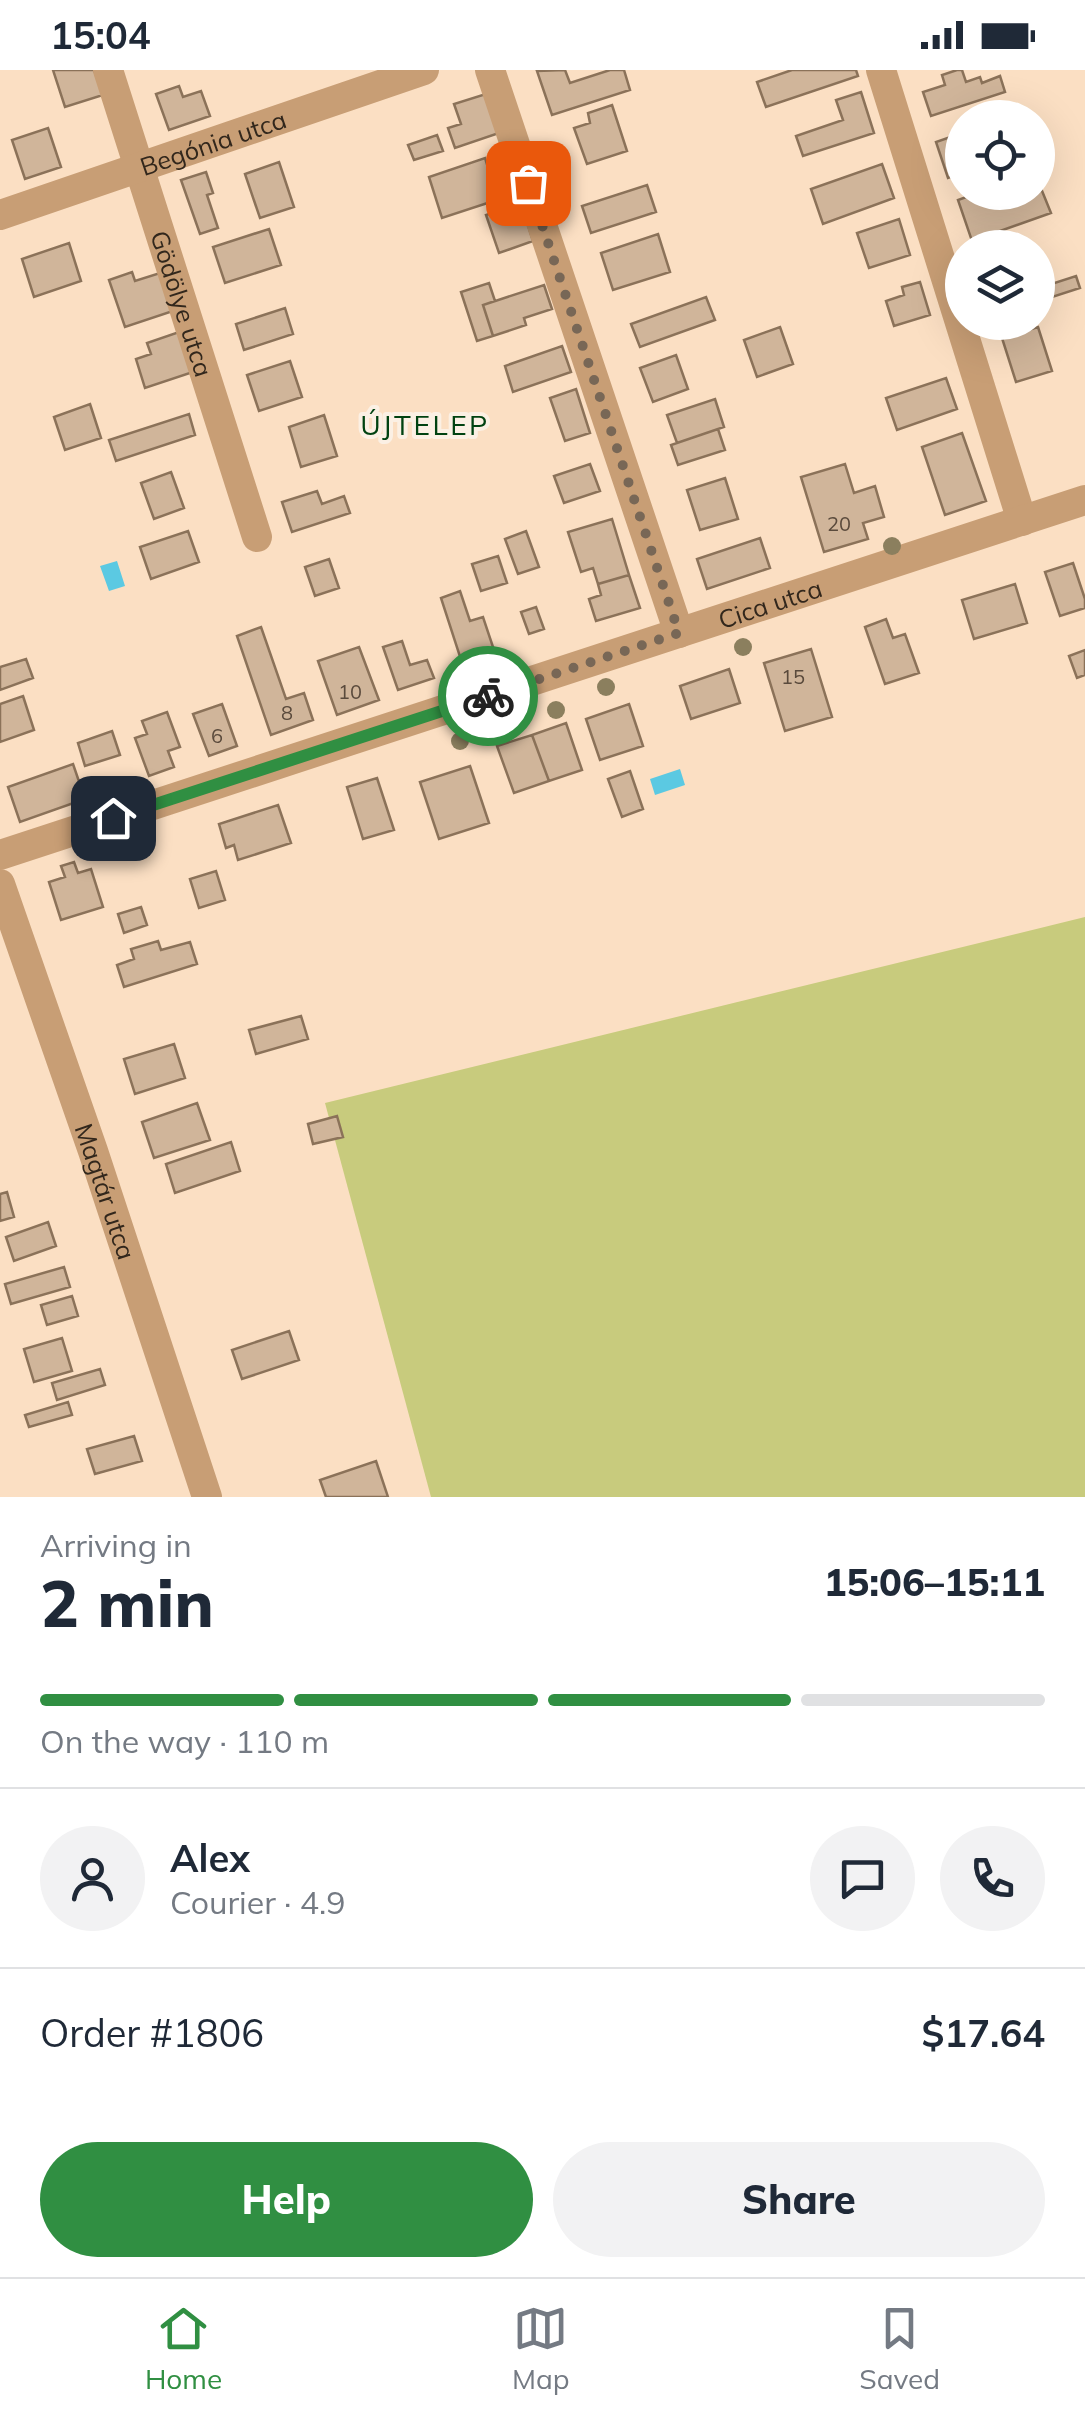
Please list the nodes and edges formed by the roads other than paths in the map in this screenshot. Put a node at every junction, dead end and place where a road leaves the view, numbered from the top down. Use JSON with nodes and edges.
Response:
{"nodes":[{"id":1,"x":108,"y":70,"type":"edge"},
{"id":2,"x":424,"y":70,"type":"edge"},
{"id":3,"x":490,"y":70,"type":"edge"},
{"id":4,"x":881,"y":70,"type":"edge"},
{"id":5,"x":139,"y":167,"type":"junction"},
{"id":6,"x":0,"y":215,"type":"edge"},
{"id":7,"x":1085,"y":500,"type":"edge"},
{"id":8,"x":1022,"y":521,"type":"junction"},
{"id":9,"x":257,"y":538,"type":"dead end"},
{"id":10,"x":679,"y":633,"type":"junction"},
{"id":11,"x":0,"y":855,"type":"edge"},
{"id":12,"x":0,"y":884,"type":"edge"},
{"id":13,"x":207,"y":1497,"type":"edge"}],
"edges":[{"from":1,"to":5,"type":"street","name":"Gödölye utca"},
{"from":2,"to":5,"type":"street","name":"Begónia utca"},
{"from":3,"to":10,"type":"street"},
{"from":4,"to":8,"type":"street"},
{"from":5,"to":6,"type":"street","name":"Begónia utca"},
{"from":5,"to":9,"type":"street","name":"Gödölye utca"},
{"from":7,"to":8,"type":"street","name":"Cica utca"},
{"from":8,"to":10,"type":"street","name":"Cica utca"},
{"from":10,"to":11,"type":"street","name":"Cica utca"},
{"from":12,"to":13,"type":"street","name":"Magtár utca"}]}
